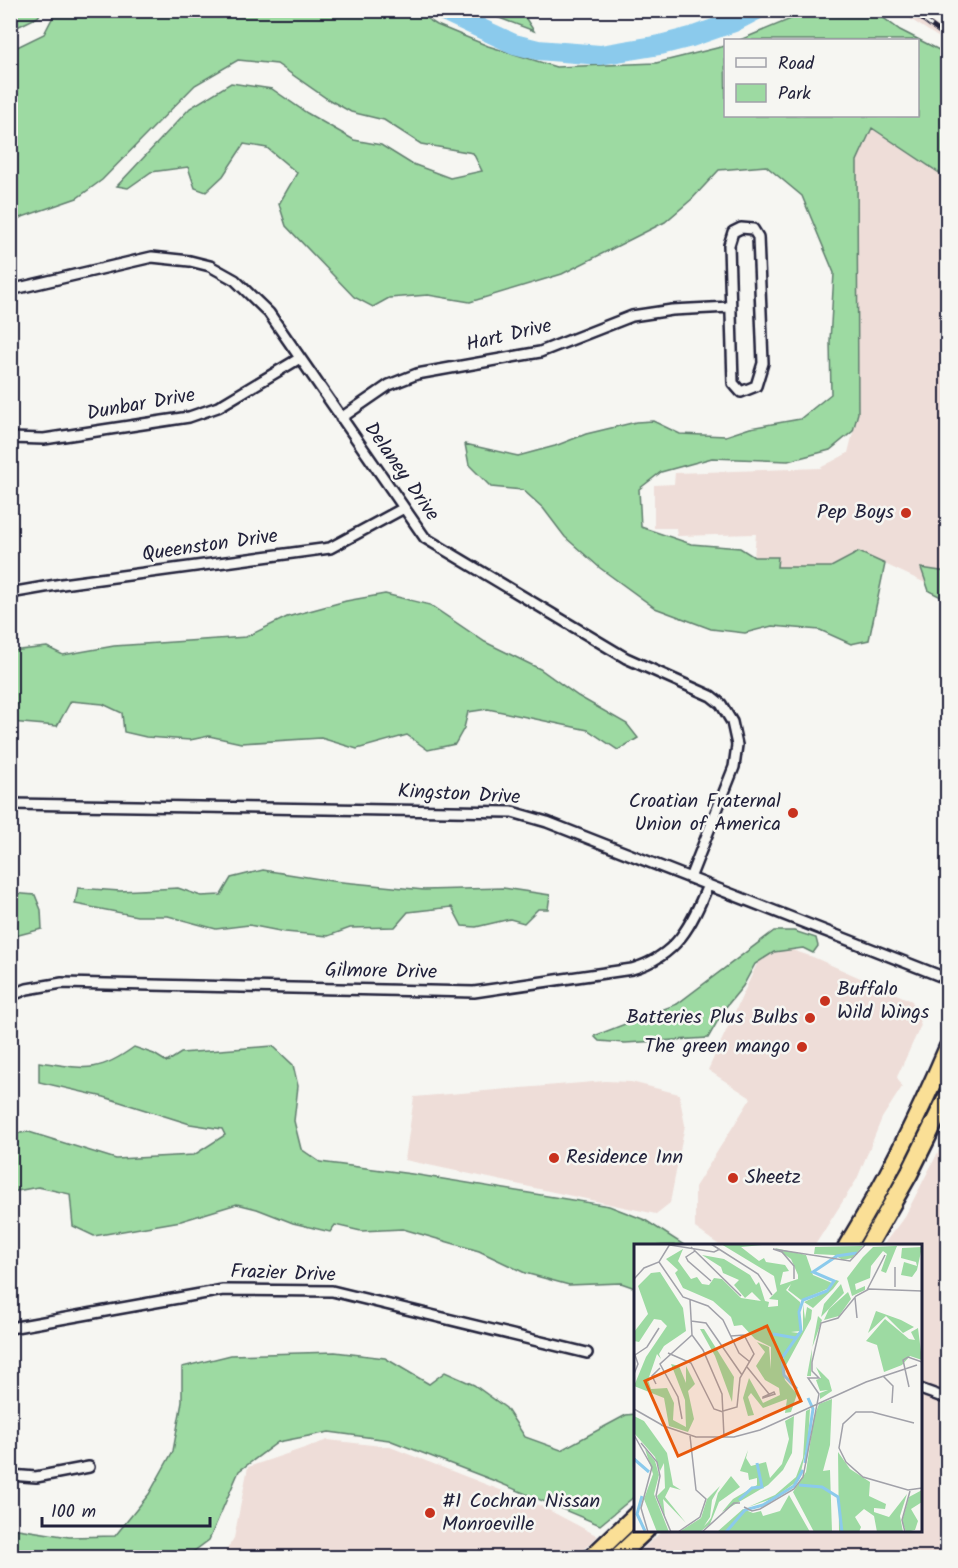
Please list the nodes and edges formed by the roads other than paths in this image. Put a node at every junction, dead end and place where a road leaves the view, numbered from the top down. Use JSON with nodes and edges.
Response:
{"nodes":[{"id":1,"x":10,"y":290,"type":"edge"},
{"id":2,"x":730,"y":308,"type":"junction"},
{"id":3,"x":300,"y":358,"type":"junction"},
{"id":4,"x":341,"y":417,"type":"junction"},
{"id":5,"x":10,"y":438,"type":"edge"},
{"id":6,"x":404,"y":508,"type":"junction"},
{"id":7,"x":10,"y":593,"type":"edge"},
{"id":8,"x":10,"y":804,"type":"edge"},
{"id":9,"x":690,"y":878,"type":"junction"},
{"id":10,"x":708,"y":885,"type":"junction"},
{"id":11,"x":948,"y":979,"type":"edge"},
{"id":12,"x":10,"y":996,"type":"edge"},
{"id":13,"x":948,"y":1047,"type":"edge"},
{"id":14,"x":948,"y":1095,"type":"edge"},
{"id":15,"x":848,"y":1244,"type":"edge"},
{"id":16,"x":869,"y":1244,"type":"edge"},
{"id":17,"x":10,"y":1328,"type":"edge"},
{"id":18,"x":587,"y":1353,"type":"dead end"},
{"id":19,"x":922,"y":1389,"type":"edge"},
{"id":20,"x":948,"y":1399,"type":"edge"},
{"id":21,"x":89,"y":1467,"type":"dead end"},
{"id":22,"x":10,"y":1475,"type":"edge"},
{"id":23,"x":634,"y":1517,"type":"edge"},
{"id":24,"x":644,"y":1532,"type":"edge"},
{"id":25,"x":591,"y":1557,"type":"edge"},
{"id":26,"x":616,"y":1557,"type":"edge"}],
"edges":[{"from":1,"to":3,"type":"street","name":"Delaney Drive"},
{"from":2,"to":2,"type":"street"},
{"from":2,"to":4,"type":"street","name":"Hart Drive"},
{"from":3,"to":4,"type":"street","name":"Delaney Drive"},
{"from":3,"to":5,"type":"street","name":"Dunbar Drive"},
{"from":4,"to":6,"type":"street","name":"Delaney Drive"},
{"from":6,"to":7,"type":"street","name":"Queenston Drive"},
{"from":6,"to":9,"type":"street","name":"Delaney Drive"},
{"from":8,"to":9,"type":"street","name":"Kingston Drive"},
{"from":9,"to":10,"type":"street","name":"Kingston Drive"},
{"from":10,"to":11,"type":"street","name":"Kingston Drive"},
{"from":10,"to":12,"type":"street","name":"Gilmore Drive"},
{"from":13,"to":15,"type":"highway"},
{"from":14,"to":16,"type":"highway"},
{"from":17,"to":18,"type":"street","name":"Frazier Drive"},
{"from":19,"to":20,"type":"street"},
{"from":21,"to":22,"type":"street"},
{"from":23,"to":25,"type":"highway"},
{"from":24,"to":26,"type":"highway"}]}
